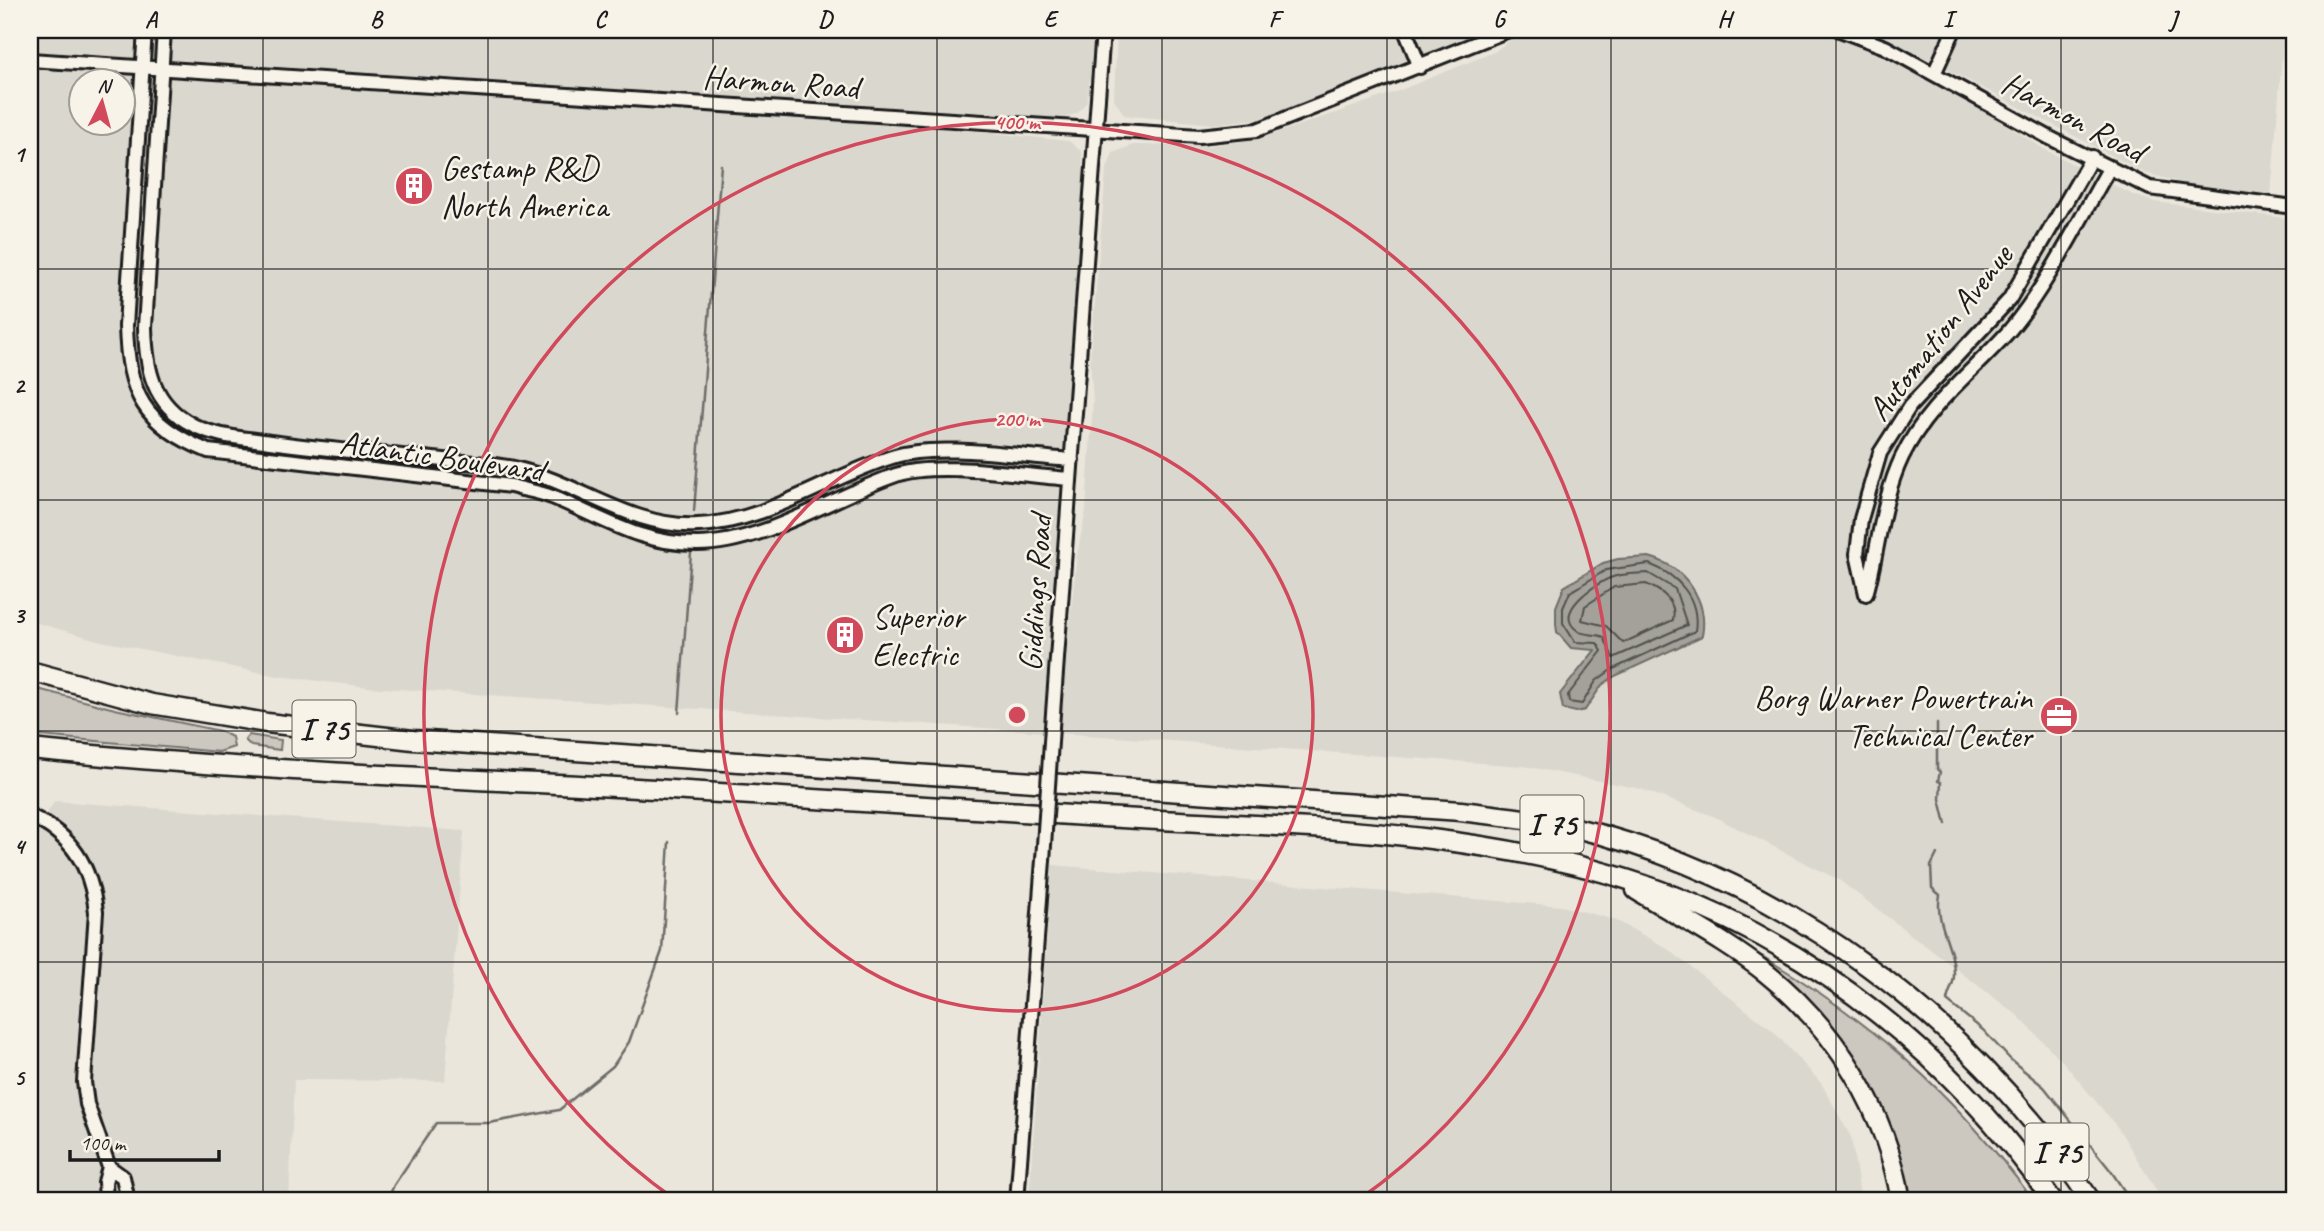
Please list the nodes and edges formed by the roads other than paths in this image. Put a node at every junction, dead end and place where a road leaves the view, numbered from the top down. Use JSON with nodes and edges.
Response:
{"nodes":[{"id":1,"x":145,"y":30,"type":"edge"},
{"id":2,"x":164,"y":30,"type":"edge"},
{"id":3,"x":1103,"y":30,"type":"edge"},
{"id":4,"x":1405,"y":30,"type":"edge"},
{"id":5,"x":1509,"y":30,"type":"edge"},
{"id":6,"x":1840,"y":30,"type":"edge"},
{"id":7,"x":1954,"y":30,"type":"edge"},
{"id":8,"x":30,"y":60,"type":"edge"},
{"id":9,"x":1420,"y":66,"type":"junction"},
{"id":10,"x":142,"y":67,"type":"junction"},
{"id":11,"x":160,"y":68,"type":"junction"},
{"id":12,"x":1934,"y":74,"type":"junction"},
{"id":13,"x":1096,"y":130,"type":"junction"},
{"id":14,"x":2092,"y":157,"type":"junction"},
{"id":15,"x":2110,"y":167,"type":"junction"},
{"id":16,"x":2294,"y":207,"type":"edge"},
{"id":17,"x":1072,"y":460,"type":"junction"},
{"id":18,"x":1070,"y":479,"type":"junction"},
{"id":19,"x":30,"y":671,"type":"edge"},
{"id":20,"x":30,"y":749,"type":"edge"},
{"id":21,"x":30,"y":816,"type":"edge"},
{"id":22,"x":1612,"y":875,"type":"junction"},
{"id":23,"x":108,"y":1167,"type":"junction"},
{"id":24,"x":106,"y":1201,"type":"edge"},
{"id":25,"x":128,"y":1201,"type":"edge"},
{"id":26,"x":1017,"y":1201,"type":"edge"},
{"id":27,"x":1901,"y":1201,"type":"edge"},
{"id":28,"x":2053,"y":1201,"type":"edge"},
{"id":29,"x":2091,"y":1201,"type":"edge"}],
"edges":[{"from":1,"to":10,"type":"street","name":"Atlantic Boulevard"},
{"from":2,"to":11,"type":"street","name":"Atlantic Boulevard"},
{"from":3,"to":13,"type":"street","name":"Giddings Road"},
{"from":4,"to":9,"type":"street"},
{"from":5,"to":9,"type":"street","name":"Harmon Road"},
{"from":6,"to":12,"type":"street","name":"Harmon Road"},
{"from":7,"to":12,"type":"street"},
{"from":8,"to":10,"type":"street","name":"Harmon Road"},
{"from":9,"to":13,"type":"street","name":"Harmon Road"},
{"from":10,"to":11,"type":"street","name":"Harmon Road"},
{"from":10,"to":18,"type":"street","name":"Atlantic Boulevard"},
{"from":11,"to":13,"type":"street","name":"Harmon Road"},
{"from":11,"to":17,"type":"street","name":"Atlantic Boulevard"},
{"from":12,"to":14,"type":"street","name":"Harmon Road"},
{"from":13,"to":17,"type":"street","name":"Giddings Road"},
{"from":14,"to":15,"type":"street","name":"Harmon Road"},
{"from":14,"to":15,"type":"street","name":"Automation Avenue"},
{"from":15,"to":16,"type":"street","name":"Harmon Road"},
{"from":17,"to":18,"type":"street","name":"Giddings Road"},
{"from":18,"to":26,"type":"street","name":"Giddings Road","bridge":true},
{"from":19,"to":29,"type":"highway","number":"I 75"},
{"from":20,"to":22,"type":"highway","number":"I 75"},
{"from":21,"to":23,"type":"street"},
{"from":22,"to":27,"type":"highway"},
{"from":22,"to":28,"type":"highway","number":"I 75"},
{"from":23,"to":24,"type":"street"},
{"from":23,"to":25,"type":"street"}]}
